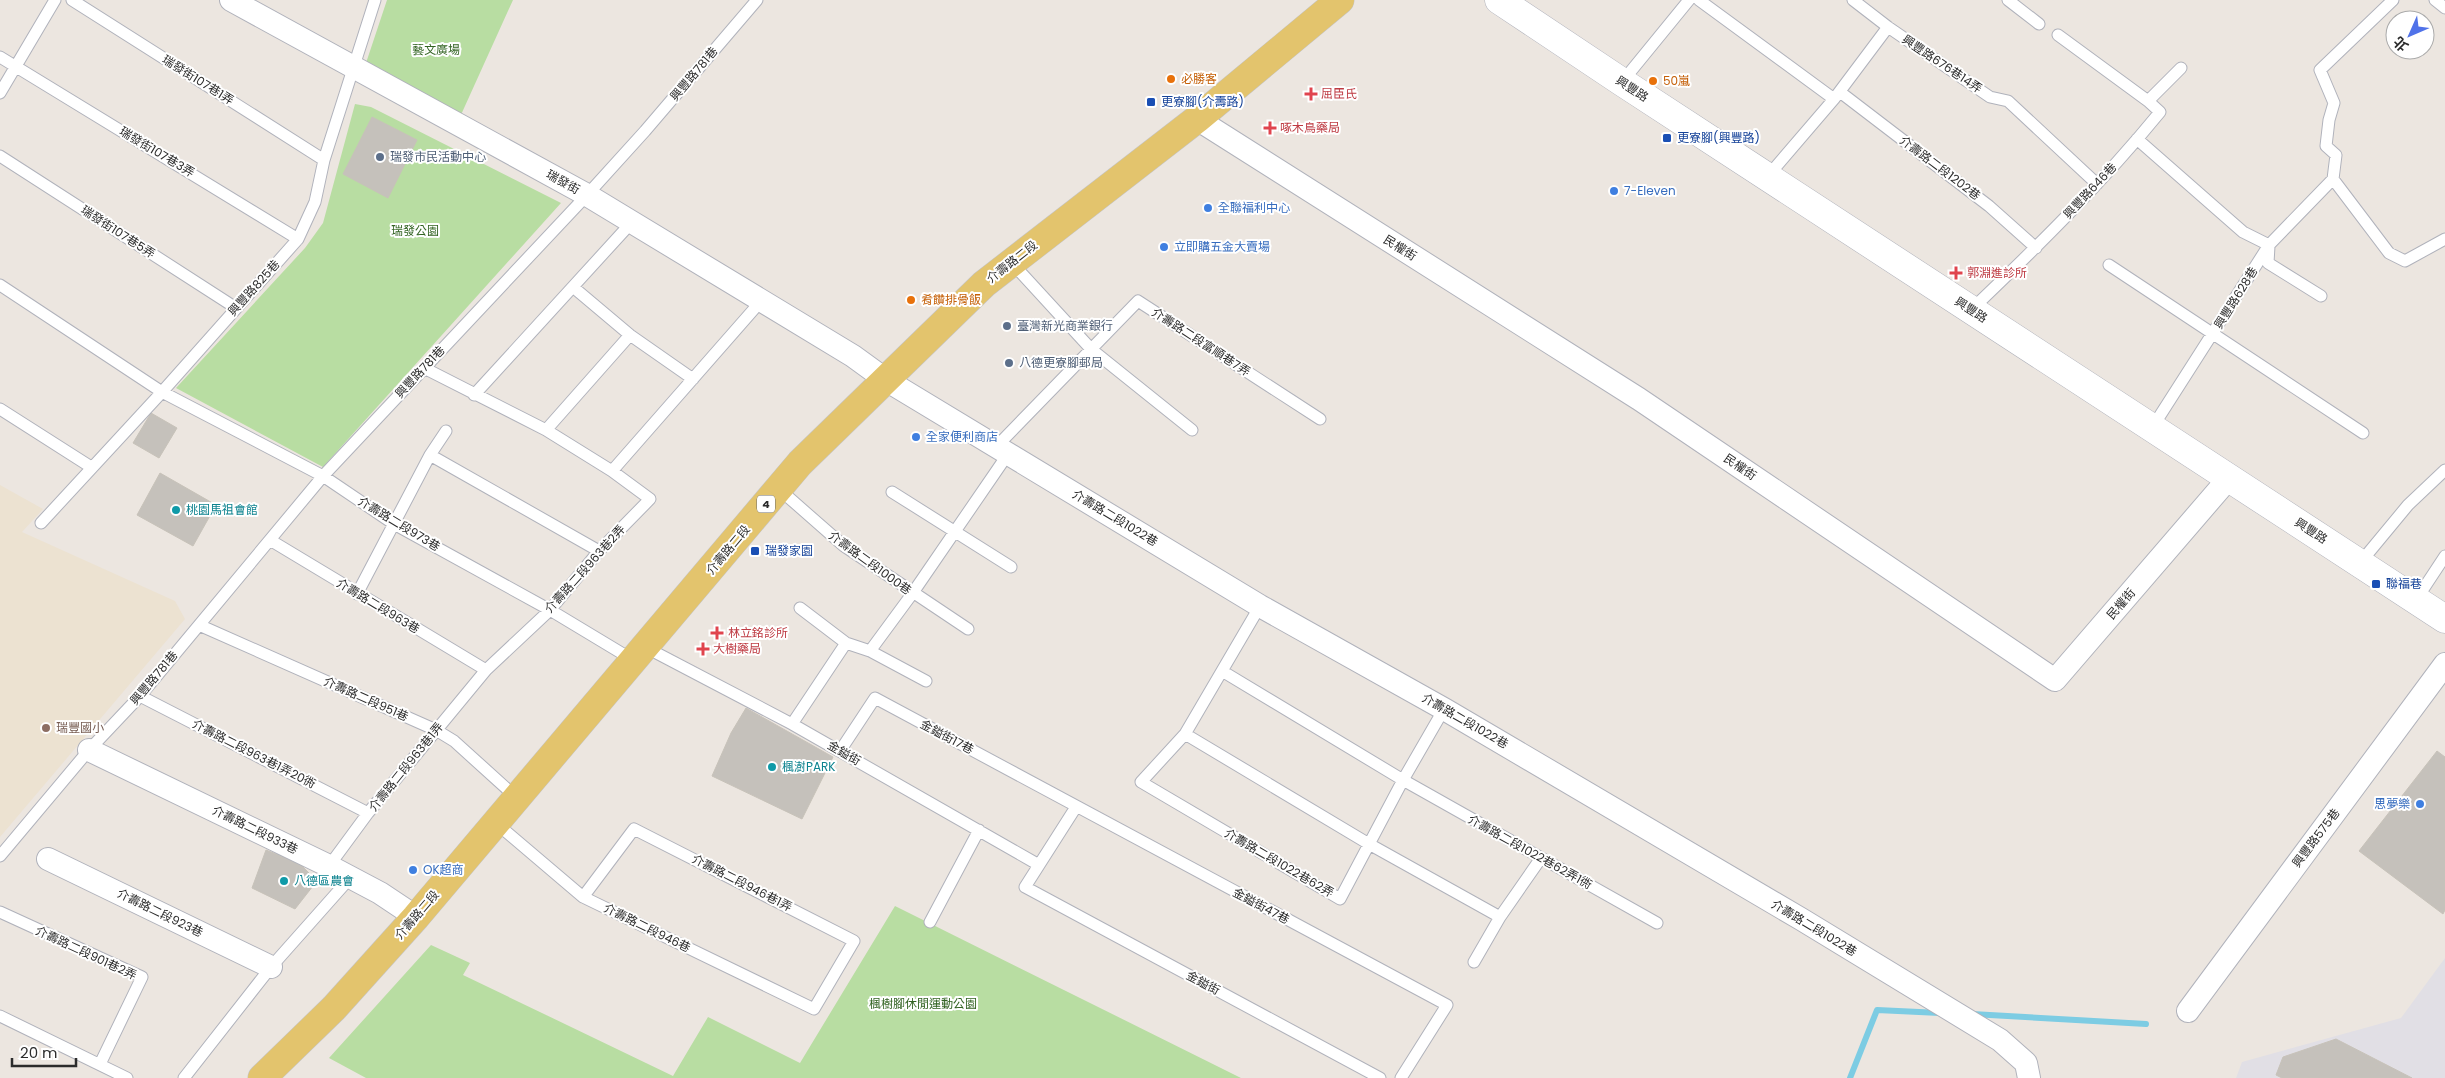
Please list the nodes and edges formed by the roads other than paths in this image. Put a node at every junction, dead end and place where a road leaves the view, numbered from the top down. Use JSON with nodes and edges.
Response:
{"nodes":[{"id":1,"x":55,"y":0,"type":"edge"},
{"id":2,"x":72,"y":0,"type":"edge"},
{"id":3,"x":231,"y":0,"type":"edge"},
{"id":4,"x":374,"y":0,"type":"edge"},
{"id":5,"x":757,"y":0,"type":"edge"},
{"id":6,"x":1340,"y":0,"type":"edge"},
{"id":7,"x":1499,"y":0,"type":"edge"},
{"id":8,"x":1689,"y":0,"type":"edge"},
{"id":9,"x":1699,"y":0,"type":"edge"},
{"id":10,"x":1853,"y":0,"type":"edge"},
{"id":11,"x":2008,"y":0,"type":"edge"},
{"id":12,"x":2392,"y":0,"type":"edge"},
{"id":13,"x":2435,"y":0,"type":"edge"},
{"id":14,"x":2445,"y":8,"type":"edge"},
{"id":15,"x":2039,"y":24,"type":"dead end"},
{"id":16,"x":1888,"y":27,"type":"junction"},
{"id":17,"x":2058,"y":35,"type":"dead end"},
{"id":18,"x":0,"y":57,"type":"edge"},
{"id":19,"x":16,"y":66,"type":"junction"},
{"id":20,"x":354,"y":68,"type":"junction"},
{"id":21,"x":2181,"y":68,"type":"dead end"},
{"id":22,"x":1622,"y":82,"type":"junction"},
{"id":23,"x":0,"y":93,"type":"edge"},
{"id":24,"x":1837,"y":96,"type":"junction"},
{"id":25,"x":2148,"y":102,"type":"junction"},
{"id":26,"x":1197,"y":119,"type":"junction"},
{"id":27,"x":2137,"y":140,"type":"junction"},
{"id":28,"x":0,"y":156,"type":"edge"},
{"id":29,"x":324,"y":160,"type":"junction"},
{"id":30,"x":1767,"y":177,"type":"junction"},
{"id":31,"x":2333,"y":179,"type":"junction"},
{"id":32,"x":2097,"y":184,"type":"junction"},
{"id":33,"x":587,"y":195,"type":"junction"},
{"id":34,"x":632,"y":222,"type":"junction"},
{"id":35,"x":298,"y":239,"type":"junction"},
{"id":36,"x":2445,"y":239,"type":"edge"},
{"id":37,"x":2270,"y":245,"type":"junction"},
{"id":38,"x":2036,"y":248,"type":"junction"},
{"id":39,"x":1012,"y":263,"type":"junction"},
{"id":40,"x":2109,"y":265,"type":"dead end"},
{"id":41,"x":0,"y":285,"type":"edge"},
{"id":42,"x":573,"y":287,"type":"junction"},
{"id":43,"x":2321,"y":296,"type":"dead end"},
{"id":44,"x":762,"y":300,"type":"junction"},
{"id":45,"x":236,"y":308,"type":"junction"},
{"id":46,"x":1971,"y":310,"type":"junction"},
{"id":47,"x":630,"y":335,"type":"junction"},
{"id":48,"x":2214,"y":335,"type":"junction"},
{"id":49,"x":1091,"y":349,"type":"junction"},
{"id":50,"x":424,"y":368,"type":"junction"},
{"id":51,"x":693,"y":379,"type":"junction"},
{"id":52,"x":886,"y":380,"type":"junction"},
{"id":53,"x":162,"y":392,"type":"junction"},
{"id":54,"x":474,"y":395,"type":"junction"},
{"id":55,"x":0,"y":409,"type":"edge"},
{"id":56,"x":1320,"y":418,"type":"dead end"},
{"id":57,"x":2152,"y":428,"type":"junction"},
{"id":58,"x":546,"y":430,"type":"junction"},
{"id":59,"x":1192,"y":430,"type":"dead end"},
{"id":60,"x":446,"y":431,"type":"dead end"},
{"id":61,"x":2363,"y":432,"type":"dead end"},
{"id":62,"x":1002,"y":450,"type":"junction"},
{"id":63,"x":430,"y":455,"type":"junction"},
{"id":64,"x":91,"y":467,"type":"junction"},
{"id":65,"x":2445,"y":470,"type":"edge"},
{"id":66,"x":612,"y":471,"type":"junction"},
{"id":67,"x":323,"y":476,"type":"junction"},
{"id":68,"x":2228,"y":478,"type":"junction"},
{"id":69,"x":779,"y":489,"type":"junction"},
{"id":70,"x":892,"y":492,"type":"dead end"},
{"id":71,"x":41,"y":524,"type":"dead end"},
{"id":72,"x":394,"y":524,"type":"junction"},
{"id":73,"x":954,"y":533,"type":"junction"},
{"id":74,"x":270,"y":540,"type":"junction"},
{"id":75,"x":599,"y":551,"type":"junction"},
{"id":76,"x":2445,"y":556,"type":"edge"},
{"id":77,"x":2360,"y":563,"type":"junction"},
{"id":78,"x":1011,"y":567,"type":"dead end"},
{"id":79,"x":357,"y":594,"type":"junction"},
{"id":80,"x":912,"y":594,"type":"junction"},
{"id":81,"x":2416,"y":600,"type":"junction"},
{"id":82,"x":1260,"y":606,"type":"junction"},
{"id":83,"x":800,"y":608,"type":"dead end"},
{"id":84,"x":550,"y":610,"type":"junction"},
{"id":85,"x":2445,"y":619,"type":"edge"},
{"id":86,"x":199,"y":625,"type":"junction"},
{"id":87,"x":968,"y":629,"type":"dead end"},
{"id":88,"x":846,"y":643,"type":"junction"},
{"id":89,"x":870,"y":651,"type":"junction"},
{"id":90,"x":640,"y":654,"type":"junction"},
{"id":91,"x":2445,"y":664,"type":"edge"},
{"id":92,"x":486,"y":670,"type":"junction"},
{"id":93,"x":1222,"y":671,"type":"junction"},
{"id":94,"x":926,"y":682,"type":"dead end"},
{"id":95,"x":140,"y":696,"type":"junction"},
{"id":96,"x":1444,"y":709,"type":"junction"},
{"id":97,"x":792,"y":724,"type":"junction"},
{"id":98,"x":436,"y":730,"type":"junction"},
{"id":99,"x":1185,"y":734,"type":"junction"},
{"id":100,"x":89,"y":750,"type":"junction"},
{"id":101,"x":840,"y":751,"type":"junction"},
{"id":102,"x":1403,"y":780,"type":"junction"},
{"id":103,"x":517,"y":798,"type":"junction"},
{"id":104,"x":1076,"y":806,"type":"junction"},
{"id":105,"x":368,"y":813,"type":"junction"},
{"id":106,"x":496,"y":823,"type":"junction"},
{"id":107,"x":979,"y":830,"type":"junction"},
{"id":108,"x":1369,"y":844,"type":"junction"},
{"id":109,"x":0,"y":856,"type":"edge"},
{"id":110,"x":1541,"y":858,"type":"junction"},
{"id":111,"x":48,"y":859,"type":"dead end"},
{"id":112,"x":1040,"y":864,"type":"junction"},
{"id":113,"x":329,"y":866,"type":"junction"},
{"id":114,"x":350,"y":878,"type":"junction"},
{"id":115,"x":583,"y":897,"type":"junction"},
{"id":116,"x":0,"y":912,"type":"edge"},
{"id":117,"x":416,"y":917,"type":"junction"},
{"id":118,"x":1500,"y":917,"type":"junction"},
{"id":119,"x":930,"y":922,"type":"dead end"},
{"id":120,"x":1656,"y":923,"type":"dead end"},
{"id":121,"x":1474,"y":962,"type":"dead end"},
{"id":122,"x":271,"y":967,"type":"junction"},
{"id":123,"x":814,"y":1009,"type":"joint"},
{"id":124,"x":2188,"y":1011,"type":"dead end"},
{"id":125,"x":0,"y":1016,"type":"edge"},
{"id":126,"x":100,"y":1064,"type":"junction"},
{"id":127,"x":127,"y":1078,"type":"edge"},
{"id":128,"x":184,"y":1078,"type":"edge"},
{"id":129,"x":262,"y":1078,"type":"edge"},
{"id":130,"x":1380,"y":1078,"type":"edge"},
{"id":131,"x":1401,"y":1078,"type":"edge"},
{"id":132,"x":2030,"y":1078,"type":"edge"}],
"edges":[{"from":1,"to":19,"type":"lane"},
{"from":2,"to":29,"type":"lane","name":"瑞發街107巷1弄"},
{"from":3,"to":20,"type":"street","name":"瑞發街"},
{"from":4,"to":20,"type":"lane","name":"興豐路825巷"},
{"from":5,"to":33,"type":"lane","name":"興豐路781巷"},
{"from":6,"to":26,"type":"main road","name":"介壽路二段","number":"4"},
{"from":7,"to":22,"type":"main road","name":"興豐路"},
{"from":8,"to":22,"type":"lane"},
{"from":9,"to":24,"type":"lane","name":"介壽路二段1202巷"},
{"from":10,"to":16,"type":"lane","name":"興豐路676巷14弄"},
{"from":11,"to":15,"type":"lane"},
{"from":12,"to":31,"type":"lane"},
{"from":13,"to":14,"type":"lane"},
{"from":16,"to":24,"type":"lane"},
{"from":16,"to":32,"type":"lane","name":"興豐路676巷14弄"},
{"from":17,"to":25,"type":"lane"},
{"from":18,"to":19,"type":"lane","name":"瑞發街107巷3弄"},
{"from":19,"to":23,"type":"lane"},
{"from":19,"to":35,"type":"lane","name":"瑞發街107巷3弄"},
{"from":20,"to":29,"type":"lane","name":"興豐路825巷"},
{"from":20,"to":33,"type":"street","name":"瑞發街"},
{"from":21,"to":25,"type":"lane"},
{"from":22,"to":30,"type":"main road","name":"興豐路"},
{"from":24,"to":30,"type":"lane"},
{"from":24,"to":38,"type":"lane","name":"介壽路二段1202巷"},
{"from":25,"to":27,"type":"lane","name":"興豐路646巷"},
{"from":26,"to":39,"type":"main road","name":"介壽路二段","number":"4"},
{"from":26,"to":68,"type":"street","name":"民權街"},
{"from":27,"to":32,"type":"lane","name":"興豐路646巷"},
{"from":27,"to":37,"type":"lane"},
{"from":28,"to":45,"type":"lane","name":"瑞發街107巷5弄"},
{"from":29,"to":35,"type":"lane","name":"興豐路825巷"},
{"from":30,"to":46,"type":"main road","name":"興豐路"},
{"from":31,"to":36,"type":"lane"},
{"from":31,"to":37,"type":"lane","name":"興豐路628巷"},
{"from":32,"to":38,"type":"lane","name":"興豐路646巷"},
{"from":33,"to":34,"type":"street","name":"瑞發街"},
{"from":33,"to":50,"type":"lane","name":"興豐路781巷"},
{"from":34,"to":42,"type":"lane"},
{"from":34,"to":44,"type":"street","name":"瑞發街"},
{"from":35,"to":45,"type":"lane","name":"興豐路825巷"},
{"from":37,"to":43,"type":"lane"},
{"from":37,"to":48,"type":"lane","name":"興豐路628巷"},
{"from":38,"to":46,"type":"lane","name":"興豐路646巷"},
{"from":39,"to":49,"type":"lane"},
{"from":39,"to":52,"type":"main road","name":"介壽路二段","number":"4"},
{"from":40,"to":48,"type":"lane"},
{"from":41,"to":53,"type":"lane","name":"介壽路二段973巷"},
{"from":42,"to":47,"type":"lane"},
{"from":42,"to":54,"type":"lane"},
{"from":44,"to":51,"type":"lane"},
{"from":44,"to":52,"type":"street","name":"瑞發街"},
{"from":45,"to":53,"type":"lane","name":"興豐路825巷"},
{"from":46,"to":57,"type":"main road","name":"興豐路"},
{"from":47,"to":51,"type":"lane"},
{"from":47,"to":58,"type":"lane"},
{"from":48,"to":57,"type":"lane","name":"興豐路628巷"},
{"from":48,"to":61,"type":"lane"},
{"from":49,"to":56,"type":"lane","name":"介壽路二段富順巷7弄"},
{"from":49,"to":59,"type":"lane"},
{"from":49,"to":62,"type":"lane"},
{"from":50,"to":54,"type":"lane"},
{"from":50,"to":67,"type":"lane","name":"興豐路781巷"},
{"from":51,"to":66,"type":"lane"},
{"from":52,"to":62,"type":"street","name":"介壽路二段1022巷"},
{"from":52,"to":69,"type":"main road","name":"介壽路二段","number":"4"},
{"from":53,"to":64,"type":"lane","name":"興豐路825巷"},
{"from":53,"to":67,"type":"lane","name":"介壽路二段973巷"},
{"from":54,"to":58,"type":"lane"},
{"from":55,"to":64,"type":"lane"},
{"from":57,"to":68,"type":"main road","name":"興豐路"},
{"from":58,"to":66,"type":"lane"},
{"from":60,"to":63,"type":"lane"},
{"from":62,"to":73,"type":"lane"},
{"from":62,"to":82,"type":"street","name":"介壽路二段1022巷"},
{"from":63,"to":72,"type":"lane"},
{"from":63,"to":75,"type":"lane"},
{"from":64,"to":71,"type":"lane","name":"興豐路825巷"},
{"from":65,"to":77,"type":"lane"},
{"from":66,"to":75,"type":"lane","name":"介壽路二段963巷2弄"},
{"from":67,"to":72,"type":"lane","name":"介壽路二段973巷"},
{"from":67,"to":74,"type":"lane","name":"興豐路781巷"},
{"from":68,"to":77,"type":"main road","name":"興豐路"},
{"from":69,"to":80,"type":"lane","name":"介壽路二段1000巷"},
{"from":69,"to":90,"type":"main road","name":"介壽路二段","number":"4"},
{"from":70,"to":73,"type":"lane"},
{"from":72,"to":79,"type":"lane"},
{"from":72,"to":84,"type":"lane","name":"介壽路二段973巷"},
{"from":73,"to":78,"type":"lane"},
{"from":73,"to":80,"type":"lane"},
{"from":74,"to":79,"type":"lane","name":"介壽路二段963巷"},
{"from":74,"to":86,"type":"lane","name":"興豐路781巷"},
{"from":75,"to":84,"type":"lane","name":"介壽路二段963巷2弄"},
{"from":76,"to":81,"type":"lane"},
{"from":77,"to":81,"type":"main road","name":"興豐路"},
{"from":79,"to":92,"type":"lane","name":"介壽路二段963巷"},
{"from":80,"to":87,"type":"lane","name":"介壽路二段1000巷"},
{"from":80,"to":89,"type":"lane"},
{"from":81,"to":85,"type":"main road","name":"興豐路"},
{"from":82,"to":93,"type":"lane"},
{"from":82,"to":96,"type":"street","name":"介壽路二段1022巷"},
{"from":83,"to":88,"type":"lane"},
{"from":84,"to":90,"type":"lane","name":"介壽路二段973巷"},
{"from":84,"to":92,"type":"lane","name":"介壽路二段963巷2弄"},
{"from":86,"to":95,"type":"lane","name":"興豐路781巷"},
{"from":86,"to":98,"type":"lane","name":"介壽路二段951巷"},
{"from":88,"to":89,"type":"lane"},
{"from":88,"to":97,"type":"lane"},
{"from":89,"to":94,"type":"lane"},
{"from":90,"to":97,"type":"lane","name":"金鎰街"},
{"from":90,"to":103,"type":"main road","name":"介壽路二段","number":"4"},
{"from":91,"to":124,"type":"street","name":"興豐路575巷"},
{"from":92,"to":98,"type":"lane","name":"介壽路二段963巷1弄"},
{"from":93,"to":99,"type":"lane"},
{"from":93,"to":102,"type":"lane","name":"介壽路二段1022巷62弄1衖"},
{"from":95,"to":100,"type":"lane","name":"興豐路781巷"},
{"from":95,"to":105,"type":"lane","name":"介壽路二段963巷1弄20衖"},
{"from":96,"to":102,"type":"lane","name":"介壽路二段1022巷62弄"},
{"from":96,"to":132,"type":"street","name":"介壽路二段1022巷"},
{"from":97,"to":101,"type":"lane","name":"金鎰街"},
{"from":98,"to":103,"type":"lane","name":"介壽路二段951巷"},
{"from":98,"to":105,"type":"lane","name":"介壽路二段963巷1弄"},
{"from":99,"to":108,"type":"lane"},
{"from":99,"to":108,"type":"lane","name":"介壽路二段1022巷62弄"},
{"from":100,"to":109,"type":"lane","name":"興豐路781巷"},
{"from":100,"to":113,"type":"street","name":"介壽路二段933巷"},
{"from":101,"to":104,"type":"lane","name":"金鎰街17巷"},
{"from":101,"to":107,"type":"lane","name":"金鎰街"},
{"from":102,"to":108,"type":"lane","name":"介壽路二段1022巷62弄"},
{"from":102,"to":110,"type":"lane","name":"介壽路二段1022巷62弄1衖"},
{"from":103,"to":106,"type":"main road","name":"介壽路二段","number":"4"},
{"from":104,"to":112,"type":"lane"},
{"from":104,"to":131,"type":"lane","name":"金鎰街47巷"},
{"from":105,"to":113,"type":"lane","name":"介壽路二段963巷1弄"},
{"from":106,"to":115,"type":"lane","name":"介壽路二段946巷"},
{"from":106,"to":117,"type":"main road","name":"介壽路二段","number":"4"},
{"from":107,"to":112,"type":"lane","name":"金鎰街"},
{"from":107,"to":119,"type":"lane"},
{"from":108,"to":118,"type":"lane"},
{"from":110,"to":118,"type":"lane"},
{"from":110,"to":120,"type":"lane","name":"介壽路二段1022巷62弄1衖"},
{"from":111,"to":122,"type":"street","name":"介壽路二段923巷"},
{"from":112,"to":130,"type":"lane","name":"金鎰街"},
{"from":113,"to":114,"type":"street","name":"介壽路二段933巷"},
{"from":114,"to":117,"type":"street","name":"介壽路二段933巷"},
{"from":114,"to":122,"type":"lane"},
{"from":115,"to":123,"type":"lane","name":"介壽路二段946巷"},
{"from":115,"to":123,"type":"lane","name":"介壽路二段946巷1弄"},
{"from":116,"to":126,"type":"lane","name":"介壽路二段901巷2弄"},
{"from":117,"to":129,"type":"main road","name":"介壽路二段","number":"4"},
{"from":118,"to":121,"type":"lane"},
{"from":122,"to":128,"type":"lane"},
{"from":125,"to":126,"type":"lane"},
{"from":126,"to":127,"type":"lane"}]}
